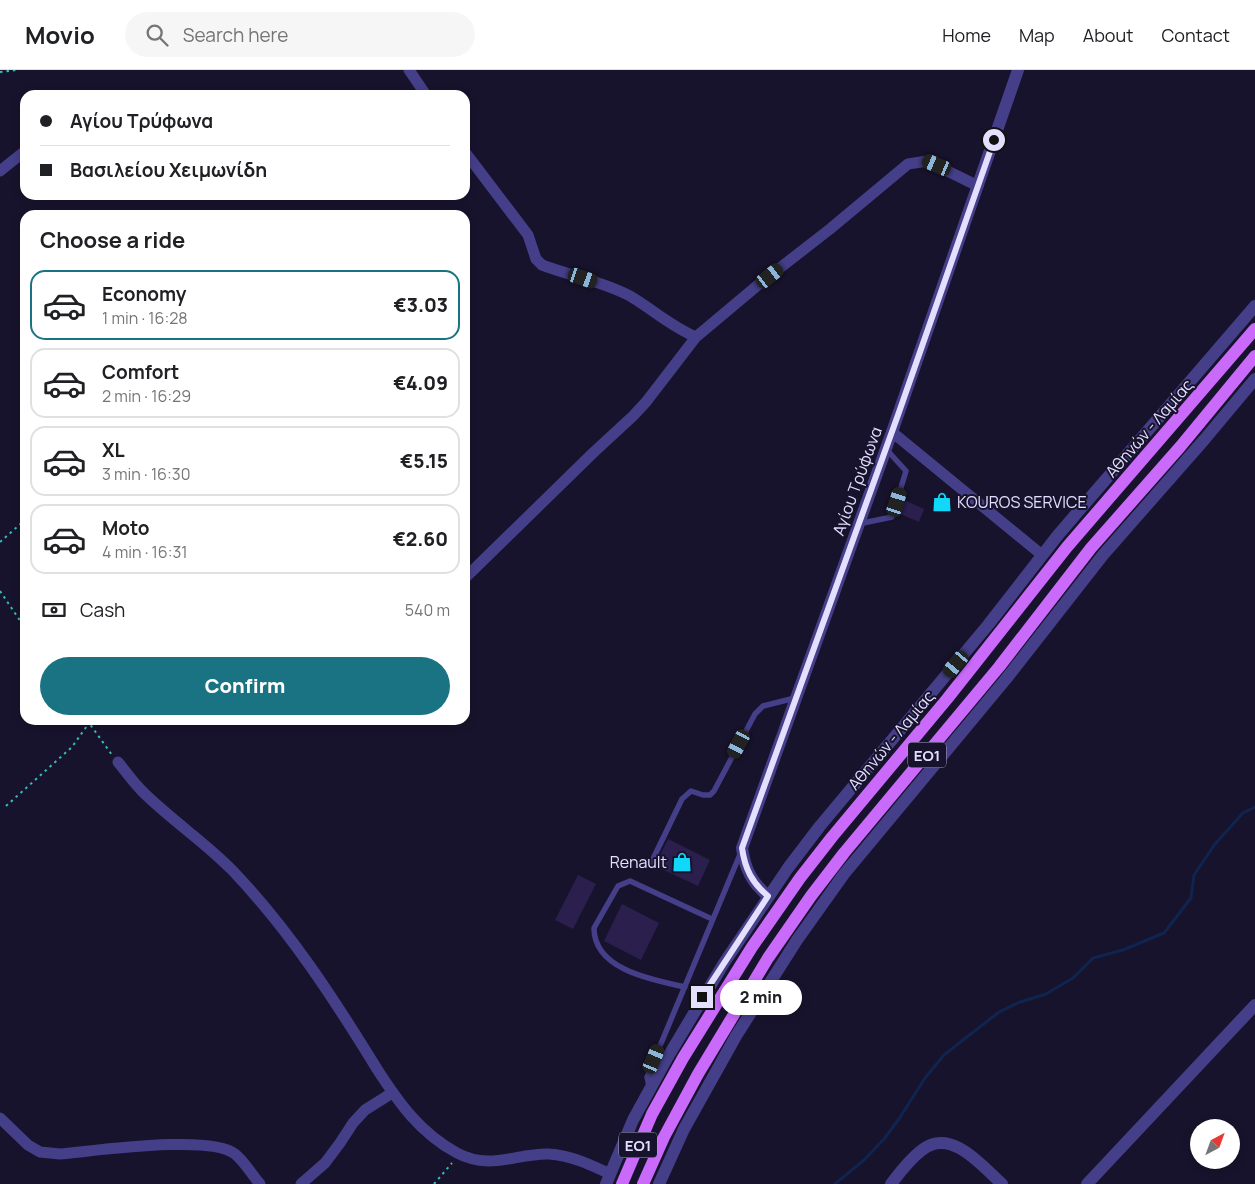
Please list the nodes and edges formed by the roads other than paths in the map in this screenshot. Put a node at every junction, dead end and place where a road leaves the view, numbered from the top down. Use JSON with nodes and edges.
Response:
{"nodes":[{"id":1,"x":409,"y":70,"type":"edge"},
{"id":2,"x":1018,"y":70,"type":"edge"},
{"id":3,"x":423,"y":90,"type":"edge"},
{"id":4,"x":20,"y":155,"type":"edge"},
{"id":5,"x":470,"y":159,"type":"edge"},
{"id":6,"x":0,"y":172,"type":"edge"},
{"id":7,"x":978,"y":186,"type":"junction"},
{"id":8,"x":1255,"y":306,"type":"edge"},
{"id":9,"x":1255,"y":329,"type":"edge"},
{"id":10,"x":696,"y":337,"type":"junction"},
{"id":11,"x":1255,"y":356,"type":"edge"},
{"id":12,"x":1255,"y":379,"type":"edge"},
{"id":13,"x":892,"y":432,"type":"junction"},
{"id":14,"x":886,"y":449,"type":"junction"},
{"id":15,"x":858,"y":524,"type":"junction"},
{"id":16,"x":1042,"y":555,"type":"junction"},
{"id":17,"x":470,"y":573,"type":"edge"},
{"id":18,"x":795,"y":698,"type":"junction"},
{"id":19,"x":118,"y":762,"type":"road end"},
{"id":20,"x":742,"y":848,"type":"junction"},
{"id":21,"x":651,"y":863,"type":"dead end"},
{"id":22,"x":768,"y":896,"type":"junction"},
{"id":23,"x":712,"y":919,"type":"junction"},
{"id":24,"x":684,"y":987,"type":"junction"},
{"id":25,"x":1255,"y":1005,"type":"edge"},
{"id":26,"x":650,"y":1088,"type":"junction"},
{"id":27,"x":392,"y":1093,"type":"junction"},
{"id":28,"x":0,"y":1118,"type":"edge"},
{"id":29,"x":608,"y":1179,"type":"edge"},
{"id":30,"x":260,"y":1184,"type":"edge"},
{"id":31,"x":301,"y":1184,"type":"edge"},
{"id":32,"x":622,"y":1184,"type":"edge"},
{"id":33,"x":643,"y":1184,"type":"edge"},
{"id":34,"x":660,"y":1184,"type":"edge"},
{"id":35,"x":891,"y":1184,"type":"edge"},
{"id":36,"x":1002,"y":1184,"type":"edge"},
{"id":37,"x":1087,"y":1184,"type":"edge"}],
"edges":[{"from":1,"to":3,"type":"street"},
{"from":2,"to":7,"type":"street","name":"Αγίου Τρύφωνα"},
{"from":4,"to":6,"type":"street"},
{"from":5,"to":10,"type":"street"},
{"from":7,"to":10,"type":"street"},
{"from":7,"to":13,"type":"street","name":"Αγίου Τρύφωνα"},
{"from":8,"to":16,"type":"street"},
{"from":9,"to":32,"type":"main road","name":"Αθηνών - Λαμίας","number":"ΕΟ1"},
{"from":10,"to":17,"type":"street"},
{"from":11,"to":33,"type":"main road","number":"ΕΟ1"},
{"from":12,"to":34,"type":"street"},
{"from":13,"to":14,"type":"street","name":"Αγίου Τρύφωνα"},
{"from":13,"to":16,"type":"street"},
{"from":14,"to":15,"type":"street","name":"Αγίου Τρύφωνα"},
{"from":14,"to":15,"type":"lane"},
{"from":15,"to":18,"type":"street","name":"Αγίου Τρύφωνα"},
{"from":16,"to":22,"type":"street"},
{"from":18,"to":20,"type":"street","name":"Αγίου Τρύφωνα"},
{"from":18,"to":21,"type":"lane"},
{"from":19,"to":27,"type":"street"},
{"from":20,"to":22,"type":"street"},
{"from":20,"to":23,"type":"lane"},
{"from":22,"to":26,"type":"street"},
{"from":23,"to":24,"type":"lane"},
{"from":23,"to":24,"type":"lane"},
{"from":24,"to":26,"type":"lane"},
{"from":25,"to":37,"type":"street"},
{"from":26,"to":29,"type":"street"},
{"from":27,"to":29,"type":"street"},
{"from":27,"to":31,"type":"street"},
{"from":28,"to":30,"type":"street"},
{"from":35,"to":36,"type":"street"}]}
